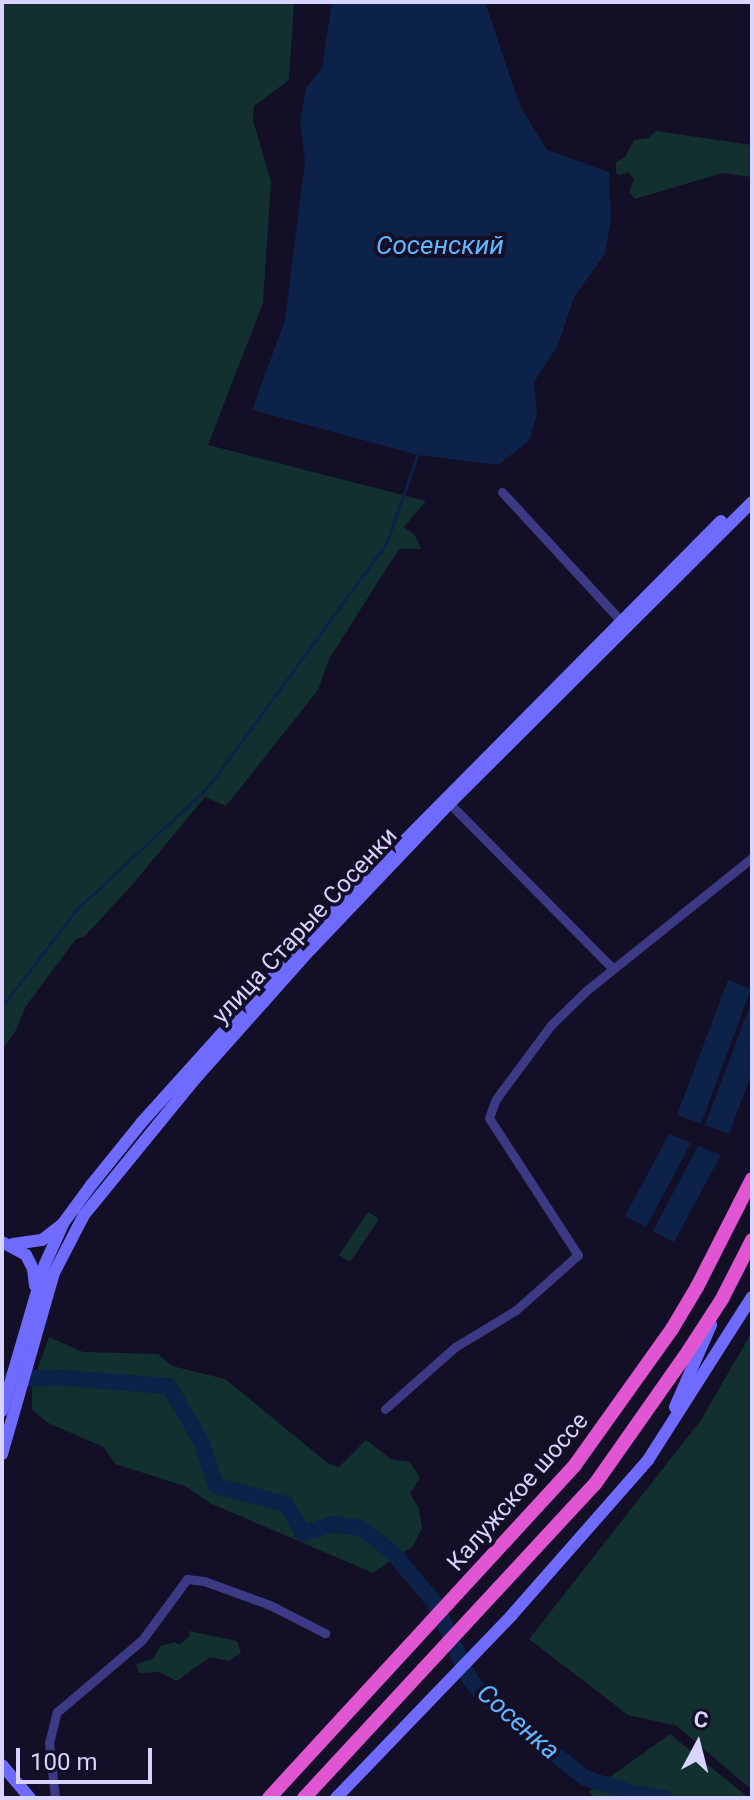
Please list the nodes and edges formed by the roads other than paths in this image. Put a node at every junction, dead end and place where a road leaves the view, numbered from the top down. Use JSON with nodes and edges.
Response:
{"nodes":[{"id":1,"x":752,"y":491,"type":"edge"},
{"id":2,"x":502,"y":492,"type":"dead end"},
{"id":3,"x":752,"y":502,"type":"edge"},
{"id":4,"x":620,"y":620,"type":"junction"},
{"id":5,"x":446,"y":801,"type":"junction"},
{"id":6,"x":752,"y":858,"type":"edge"},
{"id":7,"x":612,"y":968,"type":"junction"},
{"id":8,"x":752,"y":1179,"type":"edge"},
{"id":9,"x":64,"y":1222,"type":"junction"},
{"id":10,"x":752,"y":1240,"type":"edge"},
{"id":11,"x":6,"y":1243,"type":"edge"},
{"id":12,"x":34,"y":1295,"type":"junction"},
{"id":13,"x":752,"y":1297,"type":"edge"},
{"id":14,"x":722,"y":1299,"type":"junction"},
{"id":15,"x":24,"y":1352,"type":"junction"},
{"id":16,"x":385,"y":1409,"type":"dead end"},
{"id":17,"x":2,"y":1411,"type":"edge"},
{"id":18,"x":661,"y":1439,"type":"junction"},
{"id":19,"x":2,"y":1454,"type":"edge"},
{"id":20,"x":325,"y":1633,"type":"dead end"},
{"id":21,"x":2,"y":1765,"type":"edge"},
{"id":22,"x":30,"y":1798,"type":"edge"},
{"id":23,"x":55,"y":1798,"type":"edge"},
{"id":24,"x":269,"y":1798,"type":"edge"},
{"id":25,"x":304,"y":1798,"type":"edge"},
{"id":26,"x":336,"y":1798,"type":"edge"}],
"edges":[{"from":1,"to":4,"type":"main road","name":"улица Старые Сосенки"},
{"from":2,"to":4,"type":"street"},
{"from":3,"to":5,"type":"main road","name":"улица Старые Сосенки"},
{"from":4,"to":5,"type":"main road","name":"улица Старые Сосенки"},
{"from":5,"to":7,"type":"street"},
{"from":5,"to":9,"type":"main road","name":"улица Старые Сосенки"},
{"from":5,"to":15,"type":"main road","name":"улица Старые Сосенки"},
{"from":6,"to":7,"type":"street"},
{"from":7,"to":16,"type":"street"},
{"from":8,"to":24,"type":"highway","name":"Калужское шоссе"},
{"from":9,"to":11,"type":"main road"},
{"from":9,"to":12,"type":"main road","name":"улица Старые Сосенки"},
{"from":10,"to":14,"type":"highway","name":"Калужское шоссе"},
{"from":11,"to":12,"type":"main road"},
{"from":12,"to":15,"type":"main road","name":"улица Старые Сосенки"},
{"from":13,"to":18,"type":"main road"},
{"from":14,"to":18,"type":"main road"},
{"from":14,"to":25,"type":"highway","name":"Калужское шоссе"},
{"from":15,"to":17,"type":"main road","name":"улица Старые Сосенки"},
{"from":15,"to":19,"type":"main road","name":"улица Старые Сосенки"},
{"from":18,"to":26,"type":"main road"},
{"from":20,"to":23,"type":"street"},
{"from":21,"to":22,"type":"main road"}]}
